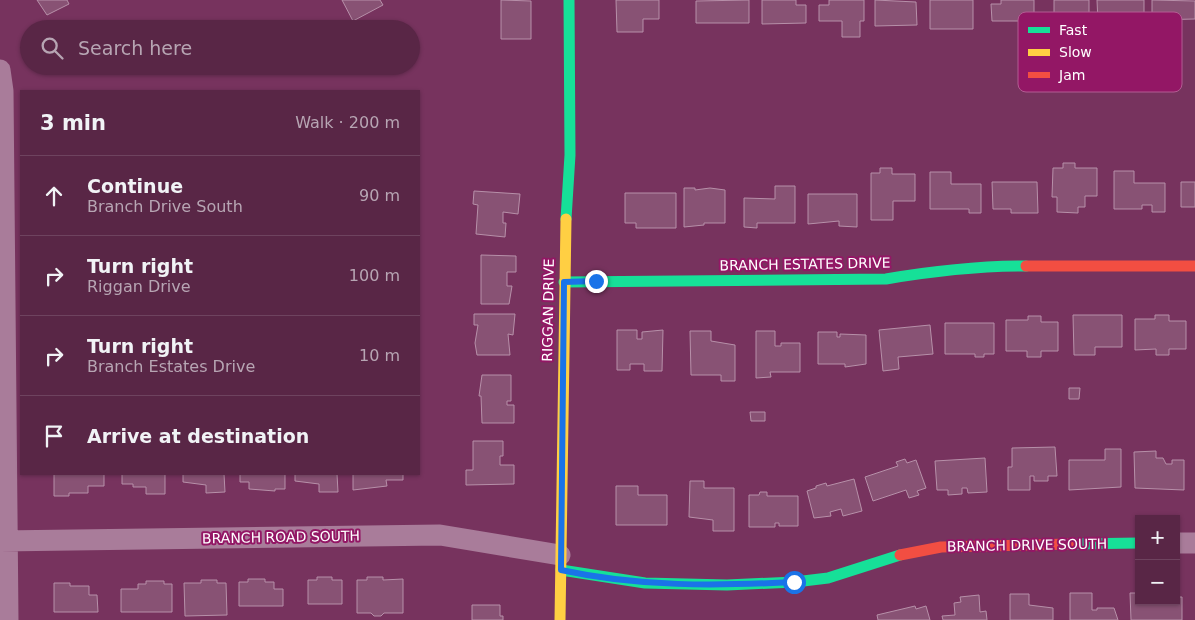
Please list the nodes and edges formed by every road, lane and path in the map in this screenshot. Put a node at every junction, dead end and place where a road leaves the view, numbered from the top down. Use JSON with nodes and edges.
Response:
{"nodes":[{"id":1,"x":569,"y":0,"type":"edge"},
{"id":2,"x":0,"y":70,"type":"edge"},
{"id":3,"x":1195,"y":266,"type":"edge"},
{"id":4,"x":14,"y":275,"type":"edge"},
{"id":5,"x":564,"y":282,"type":"junction"},
{"id":6,"x":4,"y":541,"type":"edge"},
{"id":7,"x":1135,"y":543,"type":"edge"},
{"id":8,"x":1180,"y":544,"type":"edge"},
{"id":9,"x":1195,"y":544,"type":"edge"},
{"id":10,"x":560,"y":562,"type":"junction"},
{"id":11,"x":8,"y":620,"type":"edge"},
{"id":12,"x":560,"y":620,"type":"edge"}],
"edges":[{"from":1,"to":5,"type":"street","name":"RIGGAN DRIVE"},
{"from":2,"to":4,"type":"street"},
{"from":3,"to":5,"type":"street","name":"BRANCH ESTATES DRIVE"},
{"from":4,"to":6,"type":"street"},
{"from":5,"to":10,"type":"street","name":"RIGGAN DRIVE"},
{"from":6,"to":10,"type":"street","name":"BRANCH ROAD SOUTH"},
{"from":6,"to":11,"type":"street"},
{"from":7,"to":10,"type":"street","name":"BRANCH DRIVE SOUTH"},
{"from":8,"to":9,"type":"street"},
{"from":10,"to":12,"type":"street","name":"RIGGAN DRIVE"}]}
